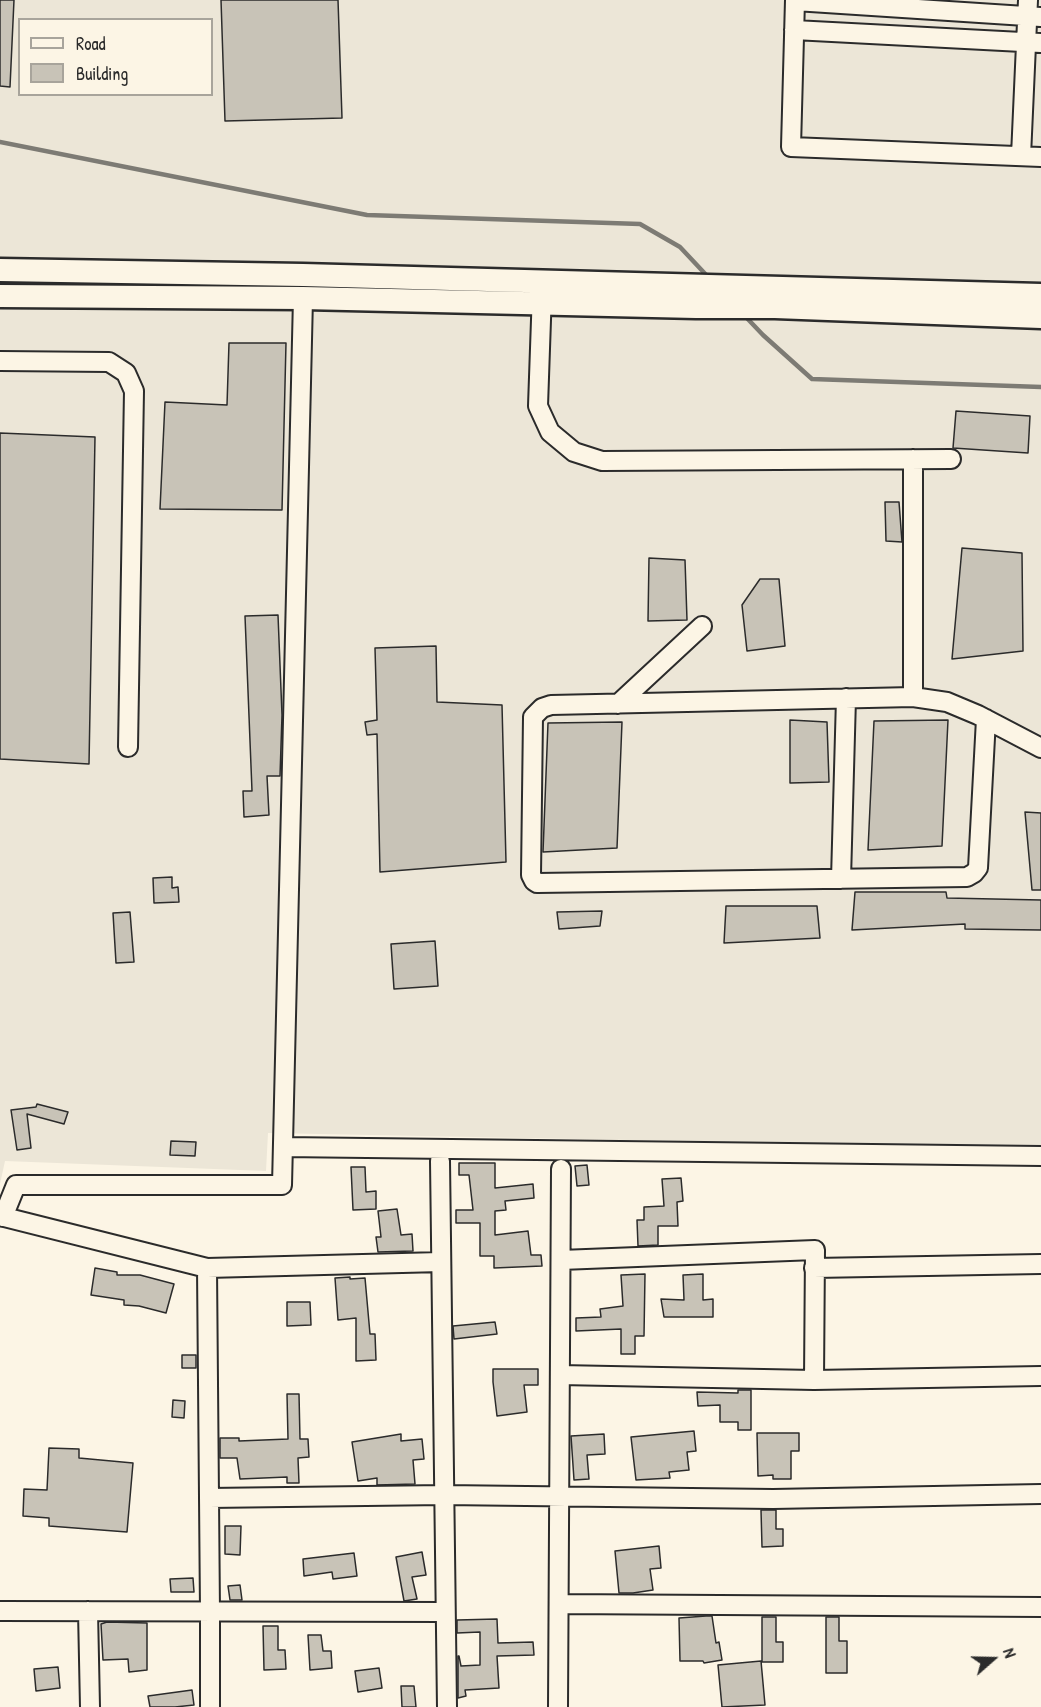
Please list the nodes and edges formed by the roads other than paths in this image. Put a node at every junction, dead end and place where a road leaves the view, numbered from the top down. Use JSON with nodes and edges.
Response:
{"nodes":[{"id":1,"x":795,"y":1,"type":"edge"},
{"id":2,"x":1032,"y":11,"type":"edge"},
{"id":3,"x":794,"y":30,"type":"junction"},
{"id":4,"x":1034,"y":43,"type":"edge"},
{"id":5,"x":1022,"y":156,"type":"junction"},
{"id":6,"x":1041,"y":157,"type":"edge"},
{"id":7,"x":0,"y":270,"type":"edge"},
{"id":8,"x":543,"y":281,"type":"junction"},
{"id":9,"x":1041,"y":295,"type":"edge"},
{"id":10,"x":0,"y":296,"type":"edge"},
{"id":11,"x":303,"y":298,"type":"junction"},
{"id":12,"x":542,"y":304,"type":"junction"},
{"id":13,"x":1041,"y":317,"type":"edge"},
{"id":14,"x":0,"y":361,"type":"edge"},
{"id":15,"x":913,"y":459,"type":"junction"},
{"id":16,"x":951,"y":459,"type":"dead end"},
{"id":17,"x":702,"y":626,"type":"dead end"},
{"id":18,"x":913,"y":697,"type":"junction"},
{"id":19,"x":846,"y":698,"type":"junction"},
{"id":20,"x":618,"y":704,"type":"junction"},
{"id":21,"x":986,"y":719,"type":"junction"},
{"id":22,"x":128,"y":747,"type":"dead end"},
{"id":23,"x":1041,"y":748,"type":"edge"},
{"id":24,"x":841,"y":879,"type":"junction"},
{"id":25,"x":283,"y":1147,"type":"junction"},
{"id":26,"x":1041,"y":1156,"type":"edge"},
{"id":27,"x":440,"y":1161,"type":"dead end"},
{"id":28,"x":561,"y":1169,"type":"dead end"},
{"id":29,"x":2,"y":1217,"type":"edge"},
{"id":30,"x":561,"y":1260,"type":"junction"},
{"id":31,"x":441,"y":1262,"type":"junction"},
{"id":32,"x":1041,"y":1263,"type":"edge"},
{"id":33,"x":207,"y":1268,"type":"junction"},
{"id":34,"x":814,"y":1268,"type":"junction"},
{"id":35,"x":560,"y":1375,"type":"junction"},
{"id":36,"x":1041,"y":1376,"type":"edge"},
{"id":37,"x":814,"y":1380,"type":"junction"},
{"id":38,"x":1041,"y":1494,"type":"edge"},
{"id":39,"x":444,"y":1496,"type":"junction"},
{"id":40,"x":560,"y":1497,"type":"junction"},
{"id":41,"x":209,"y":1498,"type":"junction"},
{"id":42,"x":559,"y":1604,"type":"junction"},
{"id":43,"x":1041,"y":1607,"type":"edge"},
{"id":44,"x":0,"y":1611,"type":"edge"},
{"id":45,"x":88,"y":1611,"type":"junction"},
{"id":46,"x":210,"y":1612,"type":"junction"},
{"id":47,"x":445,"y":1612,"type":"junction"},
{"id":48,"x":90,"y":1707,"type":"edge"},
{"id":49,"x":210,"y":1707,"type":"edge"},
{"id":50,"x":447,"y":1707,"type":"edge"},
{"id":51,"x":558,"y":1707,"type":"edge"}],
"edges":[{"from":1,"to":2,"type":"street"},
{"from":1,"to":3,"type":"street"},
{"from":2,"to":4,"type":"street"},
{"from":3,"to":4,"type":"street"},
{"from":3,"to":5,"type":"street"},
{"from":4,"to":5,"type":"street"},
{"from":5,"to":6,"type":"street"},
{"from":7,"to":8,"type":"main road"},
{"from":8,"to":9,"type":"main road"},
{"from":8,"to":12,"type":"street"},
{"from":10,"to":11,"type":"main road"},
{"from":11,"to":12,"type":"main road"},
{"from":11,"to":25,"type":"street"},
{"from":12,"to":13,"type":"main road"},
{"from":12,"to":15,"type":"street"},
{"from":14,"to":22,"type":"street"},
{"from":15,"to":16,"type":"street"},
{"from":15,"to":18,"type":"street"},
{"from":17,"to":20,"type":"street"},
{"from":18,"to":19,"type":"street"},
{"from":18,"to":21,"type":"street"},
{"from":19,"to":20,"type":"street"},
{"from":19,"to":24,"type":"street"},
{"from":20,"to":24,"type":"street"},
{"from":21,"to":23,"type":"street"},
{"from":21,"to":24,"type":"street"},
{"from":25,"to":26,"type":"street"},
{"from":25,"to":29,"type":"street"},
{"from":27,"to":31,"type":"street"},
{"from":28,"to":30,"type":"street"},
{"from":29,"to":33,"type":"street"},
{"from":30,"to":34,"type":"street"},
{"from":30,"to":35,"type":"street"},
{"from":31,"to":33,"type":"street"},
{"from":31,"to":39,"type":"street"},
{"from":32,"to":34,"type":"street"},
{"from":33,"to":41,"type":"street"},
{"from":34,"to":37,"type":"street"},
{"from":35,"to":37,"type":"street"},
{"from":35,"to":40,"type":"street"},
{"from":36,"to":37,"type":"street"},
{"from":38,"to":40,"type":"street"},
{"from":39,"to":40,"type":"street"},
{"from":39,"to":41,"type":"street"},
{"from":39,"to":47,"type":"street"},
{"from":40,"to":42,"type":"street"},
{"from":41,"to":46,"type":"street"},
{"from":42,"to":43,"type":"street"},
{"from":42,"to":51,"type":"street"},
{"from":44,"to":45,"type":"street"},
{"from":45,"to":46,"type":"street"},
{"from":45,"to":48,"type":"street"},
{"from":46,"to":47,"type":"street"},
{"from":46,"to":49,"type":"street"},
{"from":47,"to":50,"type":"street"}]}
